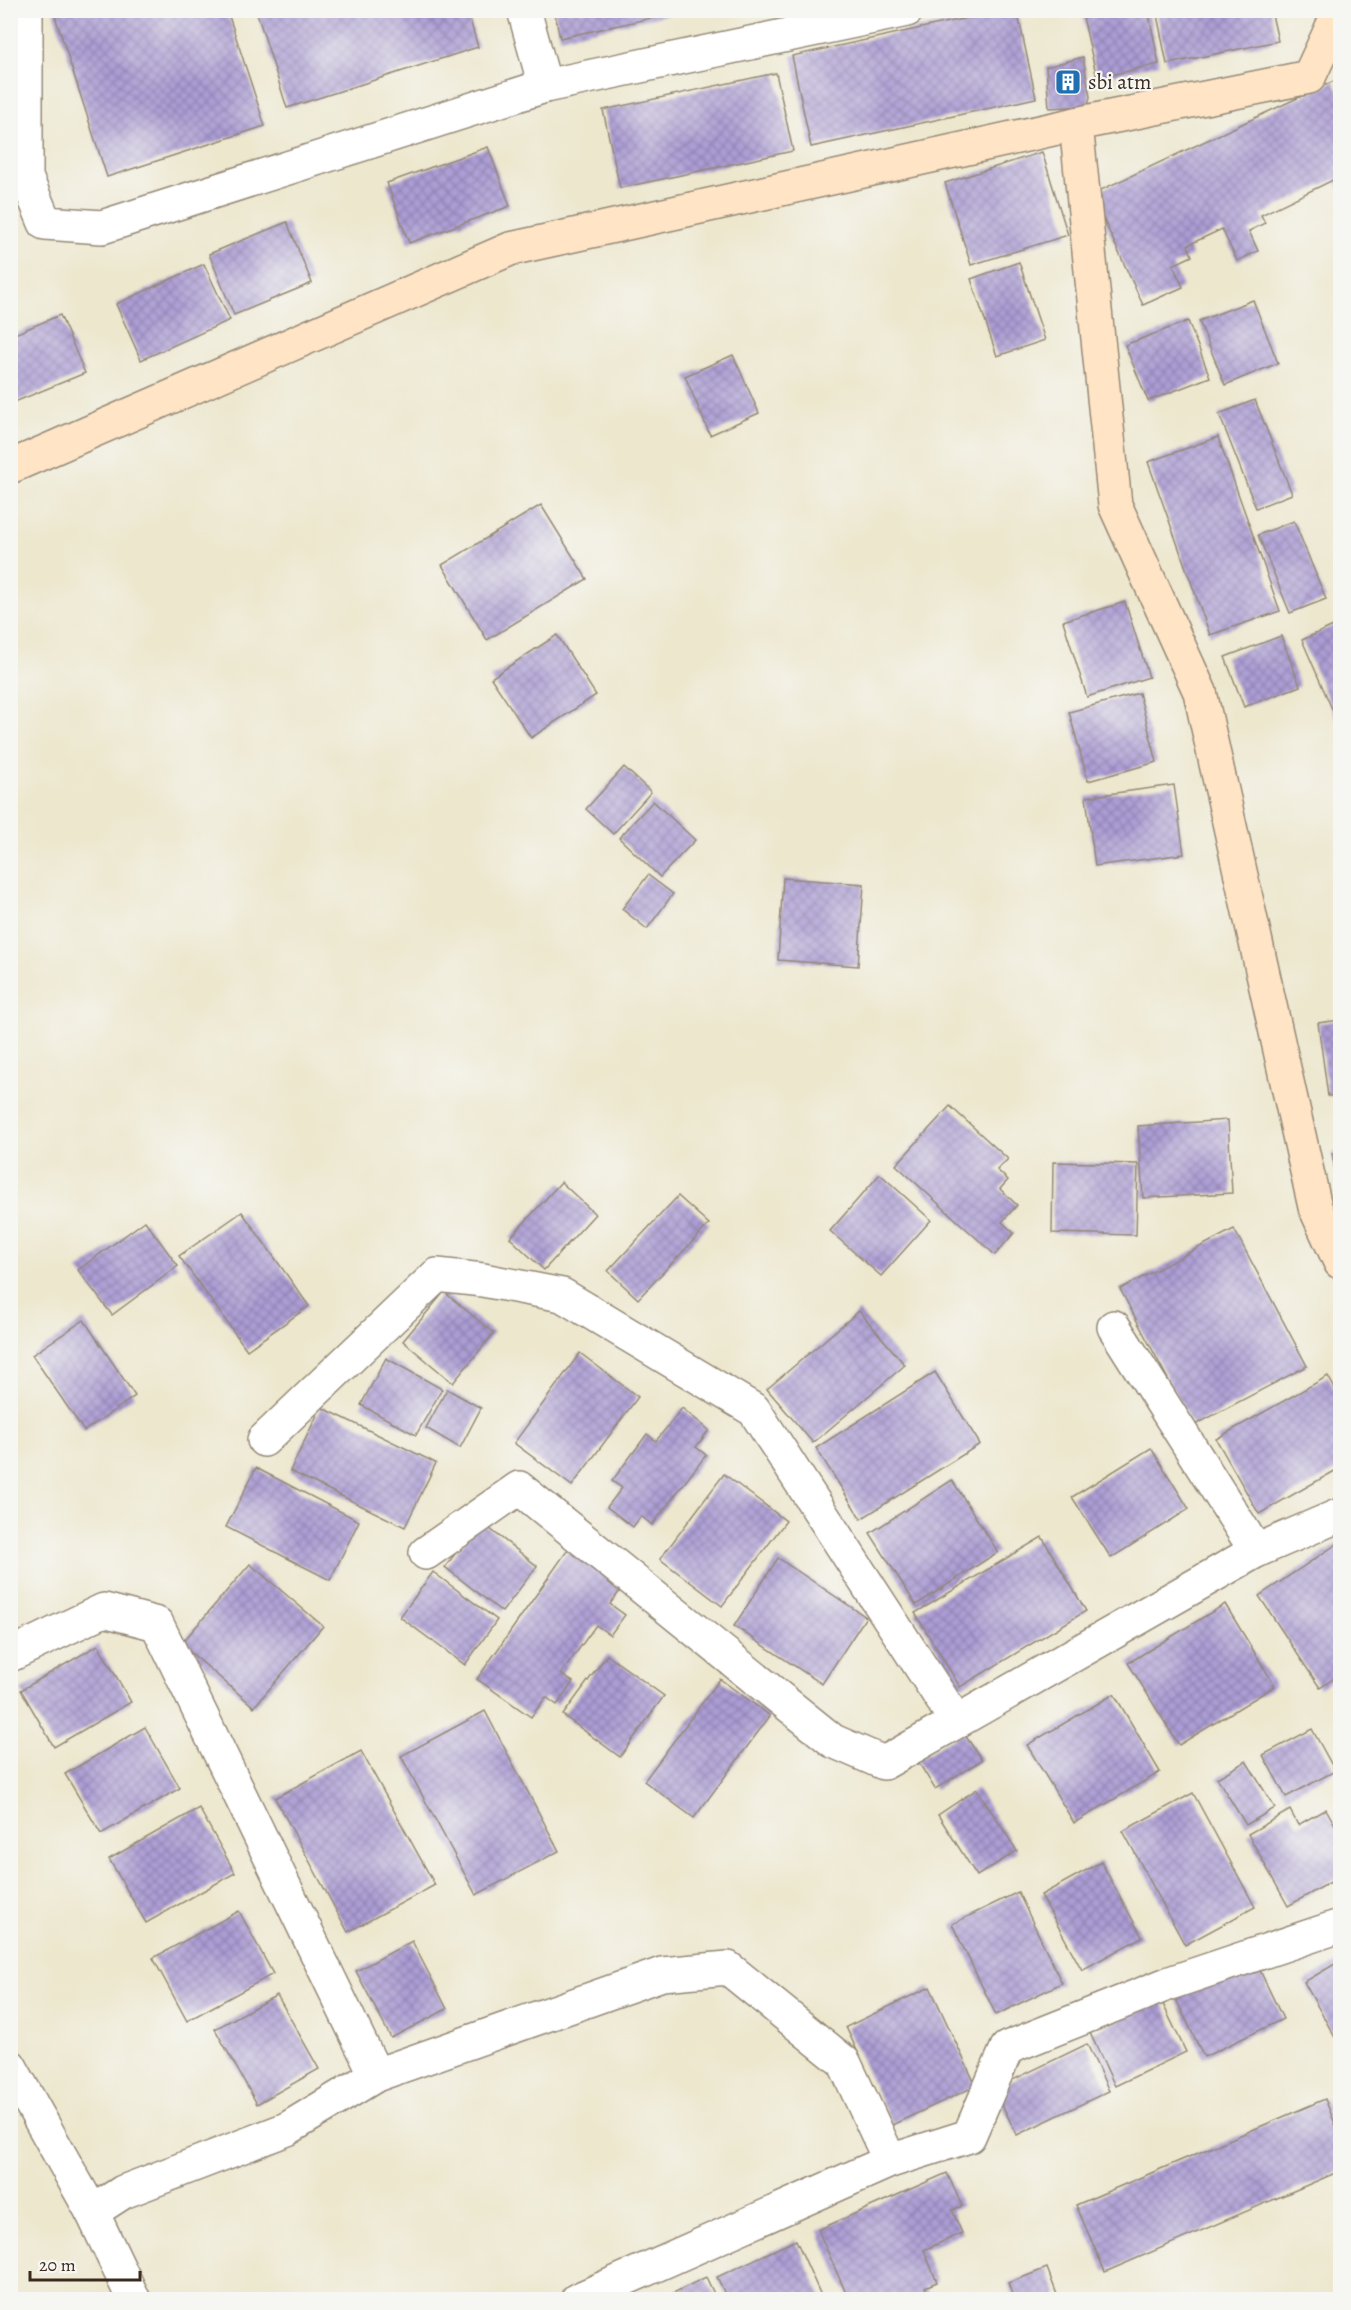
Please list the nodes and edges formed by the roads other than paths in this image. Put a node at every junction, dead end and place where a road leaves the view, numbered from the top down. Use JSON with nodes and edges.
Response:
{"nodes":[{"id":1,"x":26,"y":10,"type":"edge"},
{"id":2,"x":524,"y":10,"type":"edge"},
{"id":3,"x":907,"y":10,"type":"edge"},
{"id":4,"x":1340,"y":10,"type":"edge"},
{"id":5,"x":546,"y":86,"type":"junction"},
{"id":6,"x":1076,"y":124,"type":"junction"},
{"id":7,"x":10,"y":467,"type":"edge"},
{"id":8,"x":1341,"y":1262,"type":"edge"},
{"id":9,"x":1114,"y":1327,"type":"dead end"},
{"id":10,"x":264,"y":1440,"type":"dead end"},
{"id":11,"x":1341,"y":1515,"type":"edge"},
{"id":12,"x":1256,"y":1551,"type":"junction"},
{"id":13,"x":426,"y":1553,"type":"dead end"},
{"id":14,"x":10,"y":1654,"type":"edge"},
{"id":15,"x":956,"y":1721,"type":"junction"},
{"id":16,"x":1341,"y":1926,"type":"edge"},
{"id":17,"x":10,"y":2066,"type":"edge"},
{"id":18,"x":376,"y":2074,"type":"junction"},
{"id":19,"x":890,"y":2161,"type":"junction"},
{"id":20,"x":92,"y":2212,"type":"junction"},
{"id":21,"x":134,"y":2300,"type":"edge"},
{"id":22,"x":577,"y":2300,"type":"edge"}],
"edges":[{"from":1,"to":5,"type":"street"},
{"from":2,"to":5,"type":"street"},
{"from":3,"to":5,"type":"street"},
{"from":4,"to":6,"type":"street"},
{"from":6,"to":7,"type":"street"},
{"from":6,"to":8,"type":"street"},
{"from":9,"to":12,"type":"street"},
{"from":10,"to":15,"type":"street"},
{"from":11,"to":12,"type":"street"},
{"from":12,"to":15,"type":"street"},
{"from":13,"to":15,"type":"street"},
{"from":14,"to":18,"type":"street"},
{"from":16,"to":19,"type":"street"},
{"from":17,"to":20,"type":"street"},
{"from":18,"to":19,"type":"street"},
{"from":18,"to":20,"type":"street"},
{"from":19,"to":22,"type":"street"},
{"from":20,"to":21,"type":"street"}]}
